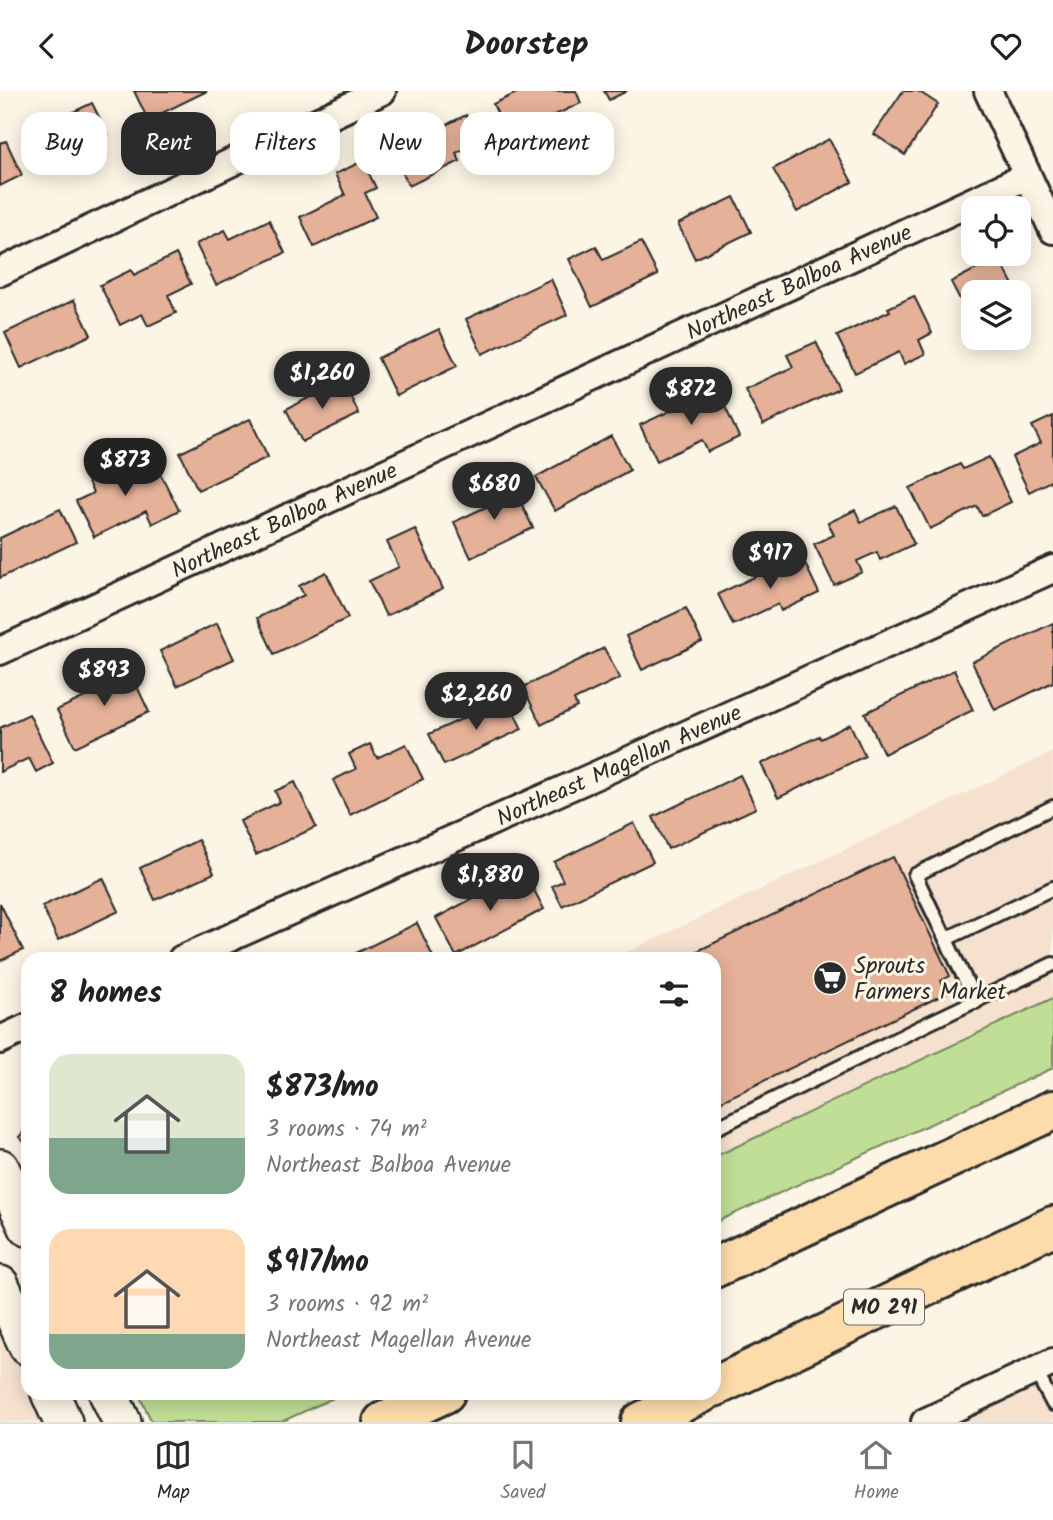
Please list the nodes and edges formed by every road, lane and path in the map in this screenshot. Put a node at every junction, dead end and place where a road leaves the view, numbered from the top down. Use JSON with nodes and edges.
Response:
{"nodes":[{"id":1,"x":382,"y":91,"type":"edge"},
{"id":2,"x":988,"y":91,"type":"edge"},
{"id":3,"x":1027,"y":176,"type":"junction"},
{"id":4,"x":1053,"y":230,"type":"edge"},
{"id":5,"x":0,"y":272,"type":"edge"},
{"id":6,"x":1053,"y":569,"type":"edge"},
{"id":7,"x":0,"y":652,"type":"edge"},
{"id":8,"x":1053,"y":807,"type":"edge"},
{"id":9,"x":1053,"y":888,"type":"edge"},
{"id":10,"x":946,"y":939,"type":"junction"},
{"id":11,"x":198,"y":952,"type":"edge"},
{"id":12,"x":1053,"y":964,"type":"edge"},
{"id":13,"x":976,"y":1002,"type":"junction"},
{"id":14,"x":21,"y":1030,"type":"edge"},
{"id":15,"x":0,"y":1039,"type":"edge"},
{"id":16,"x":1053,"y":1109,"type":"edge"},
{"id":17,"x":721,"y":1126,"type":"edge"},
{"id":18,"x":0,"y":1168,"type":"edge"},
{"id":19,"x":21,"y":1212,"type":"edge"},
{"id":20,"x":1053,"y":1226,"type":"edge"},
{"id":21,"x":721,"y":1265,"type":"edge"},
{"id":22,"x":21,"y":1273,"type":"edge"},
{"id":23,"x":0,"y":1285,"type":"edge"},
{"id":24,"x":21,"y":1331,"type":"edge"},
{"id":25,"x":1044,"y":1366,"type":"edge"},
{"id":26,"x":721,"y":1384,"type":"edge"},
{"id":27,"x":53,"y":1400,"type":"edge"},
{"id":28,"x":111,"y":1400,"type":"edge"},
{"id":29,"x":430,"y":1400,"type":"edge"},
{"id":30,"x":687,"y":1400,"type":"edge"},
{"id":31,"x":1053,"y":1404,"type":"edge"},
{"id":32,"x":63,"y":1422,"type":"edge"},
{"id":33,"x":122,"y":1422,"type":"edge"},
{"id":34,"x":383,"y":1422,"type":"edge"},
{"id":35,"x":641,"y":1422,"type":"edge"},
{"id":36,"x":925,"y":1422,"type":"edge"}],
"edges":[{"from":1,"to":5,"type":"street"},
{"from":2,"to":3,"type":"street"},
{"from":3,"to":4,"type":"street"},
{"from":3,"to":7,"type":"street","name":"Northeast Balboa Avenue"},
{"from":6,"to":11,"type":"street","name":"Northeast Magellan Avenue"},
{"from":8,"to":10,"type":"lane"},
{"from":9,"to":10,"type":"lane"},
{"from":10,"to":13,"type":"lane"},
{"from":12,"to":13,"type":"lane"},
{"from":13,"to":17,"type":"lane"},
{"from":14,"to":15,"type":"street"},
{"from":16,"to":21,"type":"main road"},
{"from":18,"to":19,"type":"main road"},
{"from":20,"to":26,"type":"main road","number":"MO 291"},
{"from":22,"to":23,"type":"main road"},
{"from":23,"to":24,"type":"main road"},
{"from":25,"to":31,"type":"lane"},
{"from":25,"to":36,"type":"street"},
{"from":27,"to":32,"type":"main road"},
{"from":28,"to":33,"type":"main road"},
{"from":29,"to":34,"type":"main road"},
{"from":30,"to":35,"type":"main road"}]}
